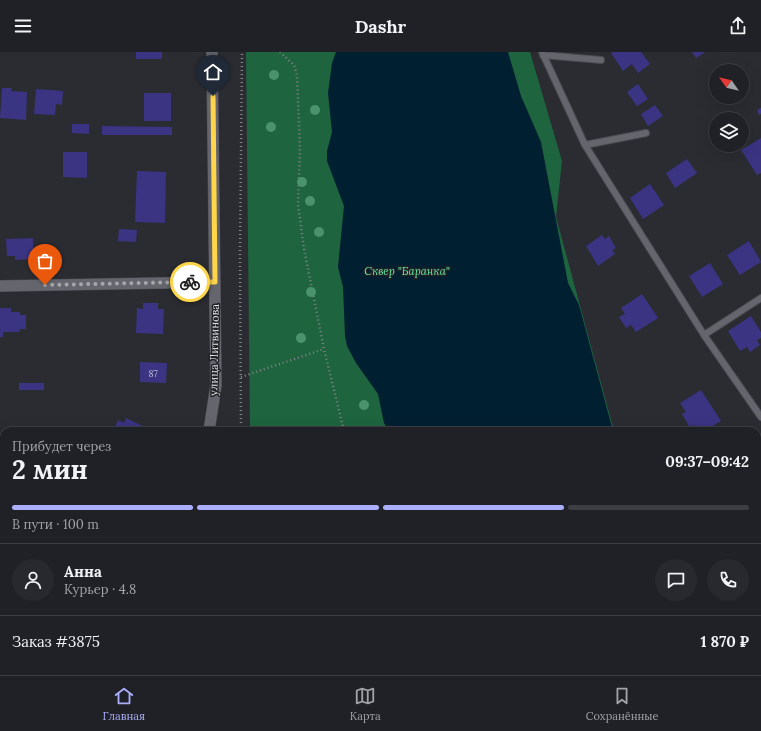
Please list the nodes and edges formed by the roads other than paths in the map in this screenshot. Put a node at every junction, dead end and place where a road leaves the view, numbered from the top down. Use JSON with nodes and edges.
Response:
{"nodes":[{"id":1,"x":212,"y":52,"type":"edge"},
{"id":2,"x":543,"y":54,"type":"edge"},
{"id":3,"x":601,"y":60,"type":"dead end"},
{"id":4,"x":646,"y":133,"type":"dead end"},
{"id":5,"x":585,"y":145,"type":"junction"},
{"id":6,"x":215,"y":282,"type":"junction"},
{"id":7,"x":0,"y":286,"type":"edge"},
{"id":8,"x":761,"y":298,"type":"edge"},
{"id":9,"x":704,"y":335,"type":"junction"},
{"id":10,"x":761,"y":417,"type":"edge"},
{"id":11,"x":210,"y":427,"type":"edge"}],
"edges":[{"from":1,"to":6,"type":"street","name":"улица Литвинова"},
{"from":2,"to":3,"type":"lane"},
{"from":2,"to":5,"type":"lane"},
{"from":4,"to":5,"type":"lane"},
{"from":5,"to":9,"type":"lane"},
{"from":6,"to":7,"type":"street"},
{"from":6,"to":11,"type":"street","name":"улица Литвинова"},
{"from":8,"to":9,"type":"lane"},
{"from":9,"to":10,"type":"lane"}]}
